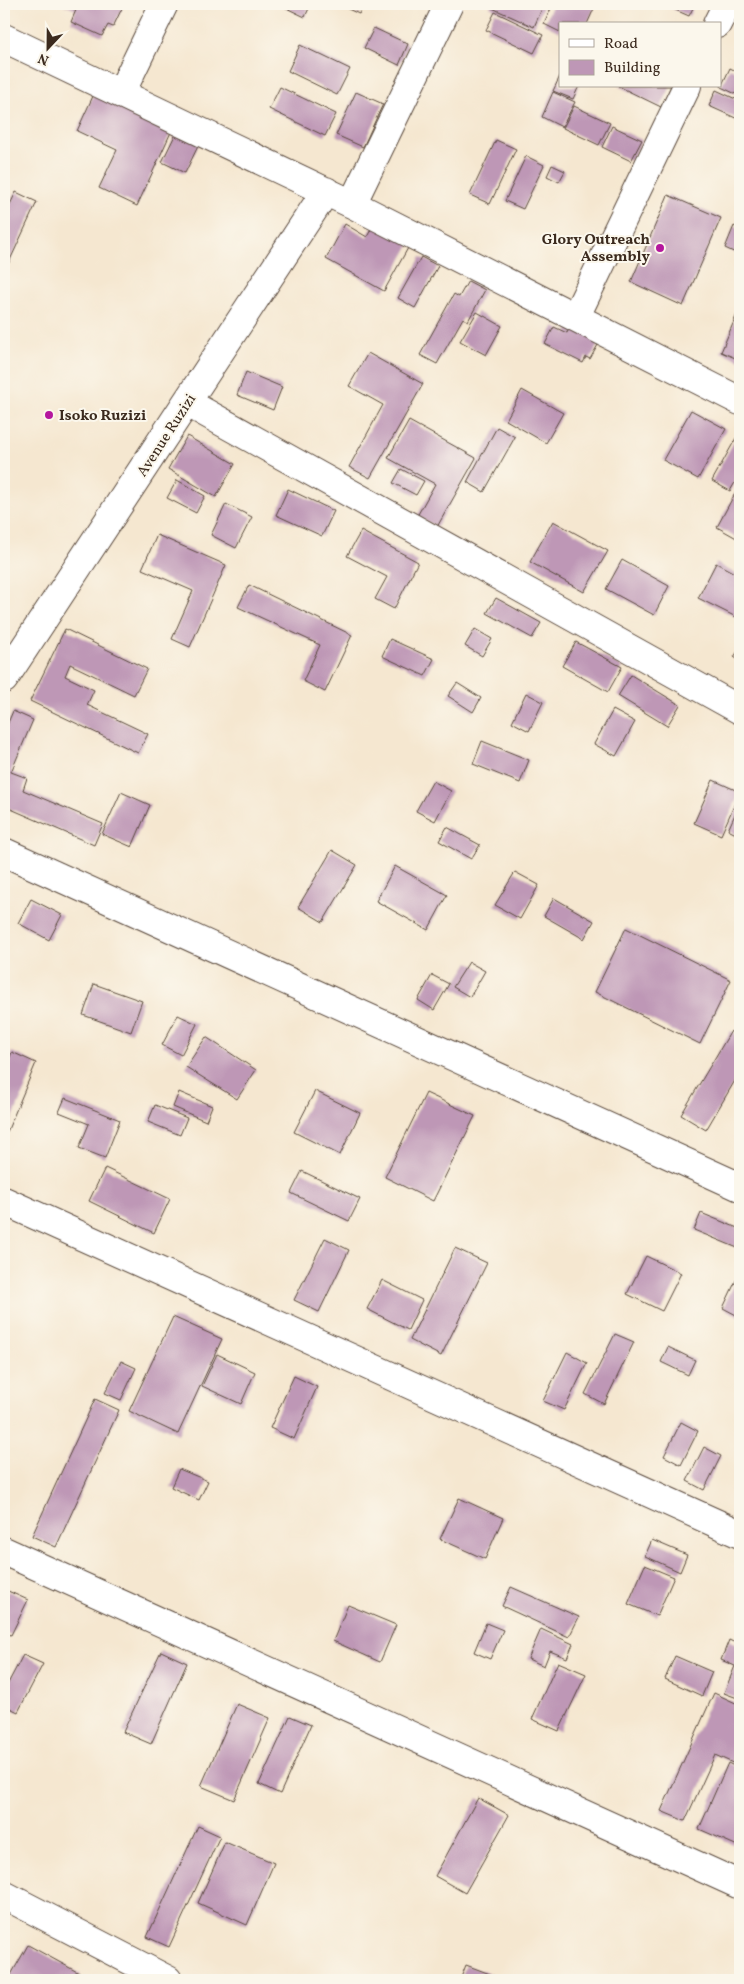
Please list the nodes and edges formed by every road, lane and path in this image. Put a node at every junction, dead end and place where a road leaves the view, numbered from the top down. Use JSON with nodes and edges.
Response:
{"nodes":[{"id":1,"x":164,"y":4,"type":"edge"},
{"id":2,"x":449,"y":4,"type":"edge"},
{"id":3,"x":727,"y":4,"type":"edge"},
{"id":4,"x":718,"y":22,"type":"edge"},
{"id":5,"x":4,"y":38,"type":"edge"},
{"id":6,"x":686,"y":88,"type":"edge"},
{"id":7,"x":120,"y":93,"type":"junction"},
{"id":8,"x":326,"y":191,"type":"junction"},
{"id":9,"x":352,"y":204,"type":"junction"},
{"id":10,"x":576,"y":316,"type":"junction"},
{"id":11,"x":740,"y":401,"type":"edge"},
{"id":12,"x":188,"y":403,"type":"junction"},
{"id":13,"x":4,"y":678,"type":"edge"},
{"id":14,"x":740,"y":710,"type":"edge"},
{"id":15,"x":4,"y":852,"type":"edge"},
{"id":16,"x":740,"y":1187,"type":"edge"},
{"id":17,"x":4,"y":1201,"type":"edge"},
{"id":18,"x":740,"y":1534,"type":"edge"},
{"id":19,"x":4,"y":1551,"type":"edge"},
{"id":20,"x":740,"y":1885,"type":"edge"},
{"id":21,"x":4,"y":1896,"type":"edge"},
{"id":22,"x":168,"y":1980,"type":"edge"}],
"edges":[{"from":1,"to":7,"type":"street"},
{"from":2,"to":9,"type":"street"},
{"from":3,"to":4,"type":"street"},
{"from":5,"to":7,"type":"street"},
{"from":6,"to":10,"type":"street"},
{"from":7,"to":8,"type":"street"},
{"from":8,"to":9,"type":"street"},
{"from":8,"to":12,"type":"street","name":"Avenue Ruzizi"},
{"from":9,"to":10,"type":"street"},
{"from":10,"to":11,"type":"street"},
{"from":12,"to":13,"type":"street","name":"Avenue Ruzizi"},
{"from":12,"to":14,"type":"street"},
{"from":15,"to":16,"type":"street"},
{"from":17,"to":18,"type":"street"},
{"from":19,"to":20,"type":"street"},
{"from":21,"to":22,"type":"street"}]}
